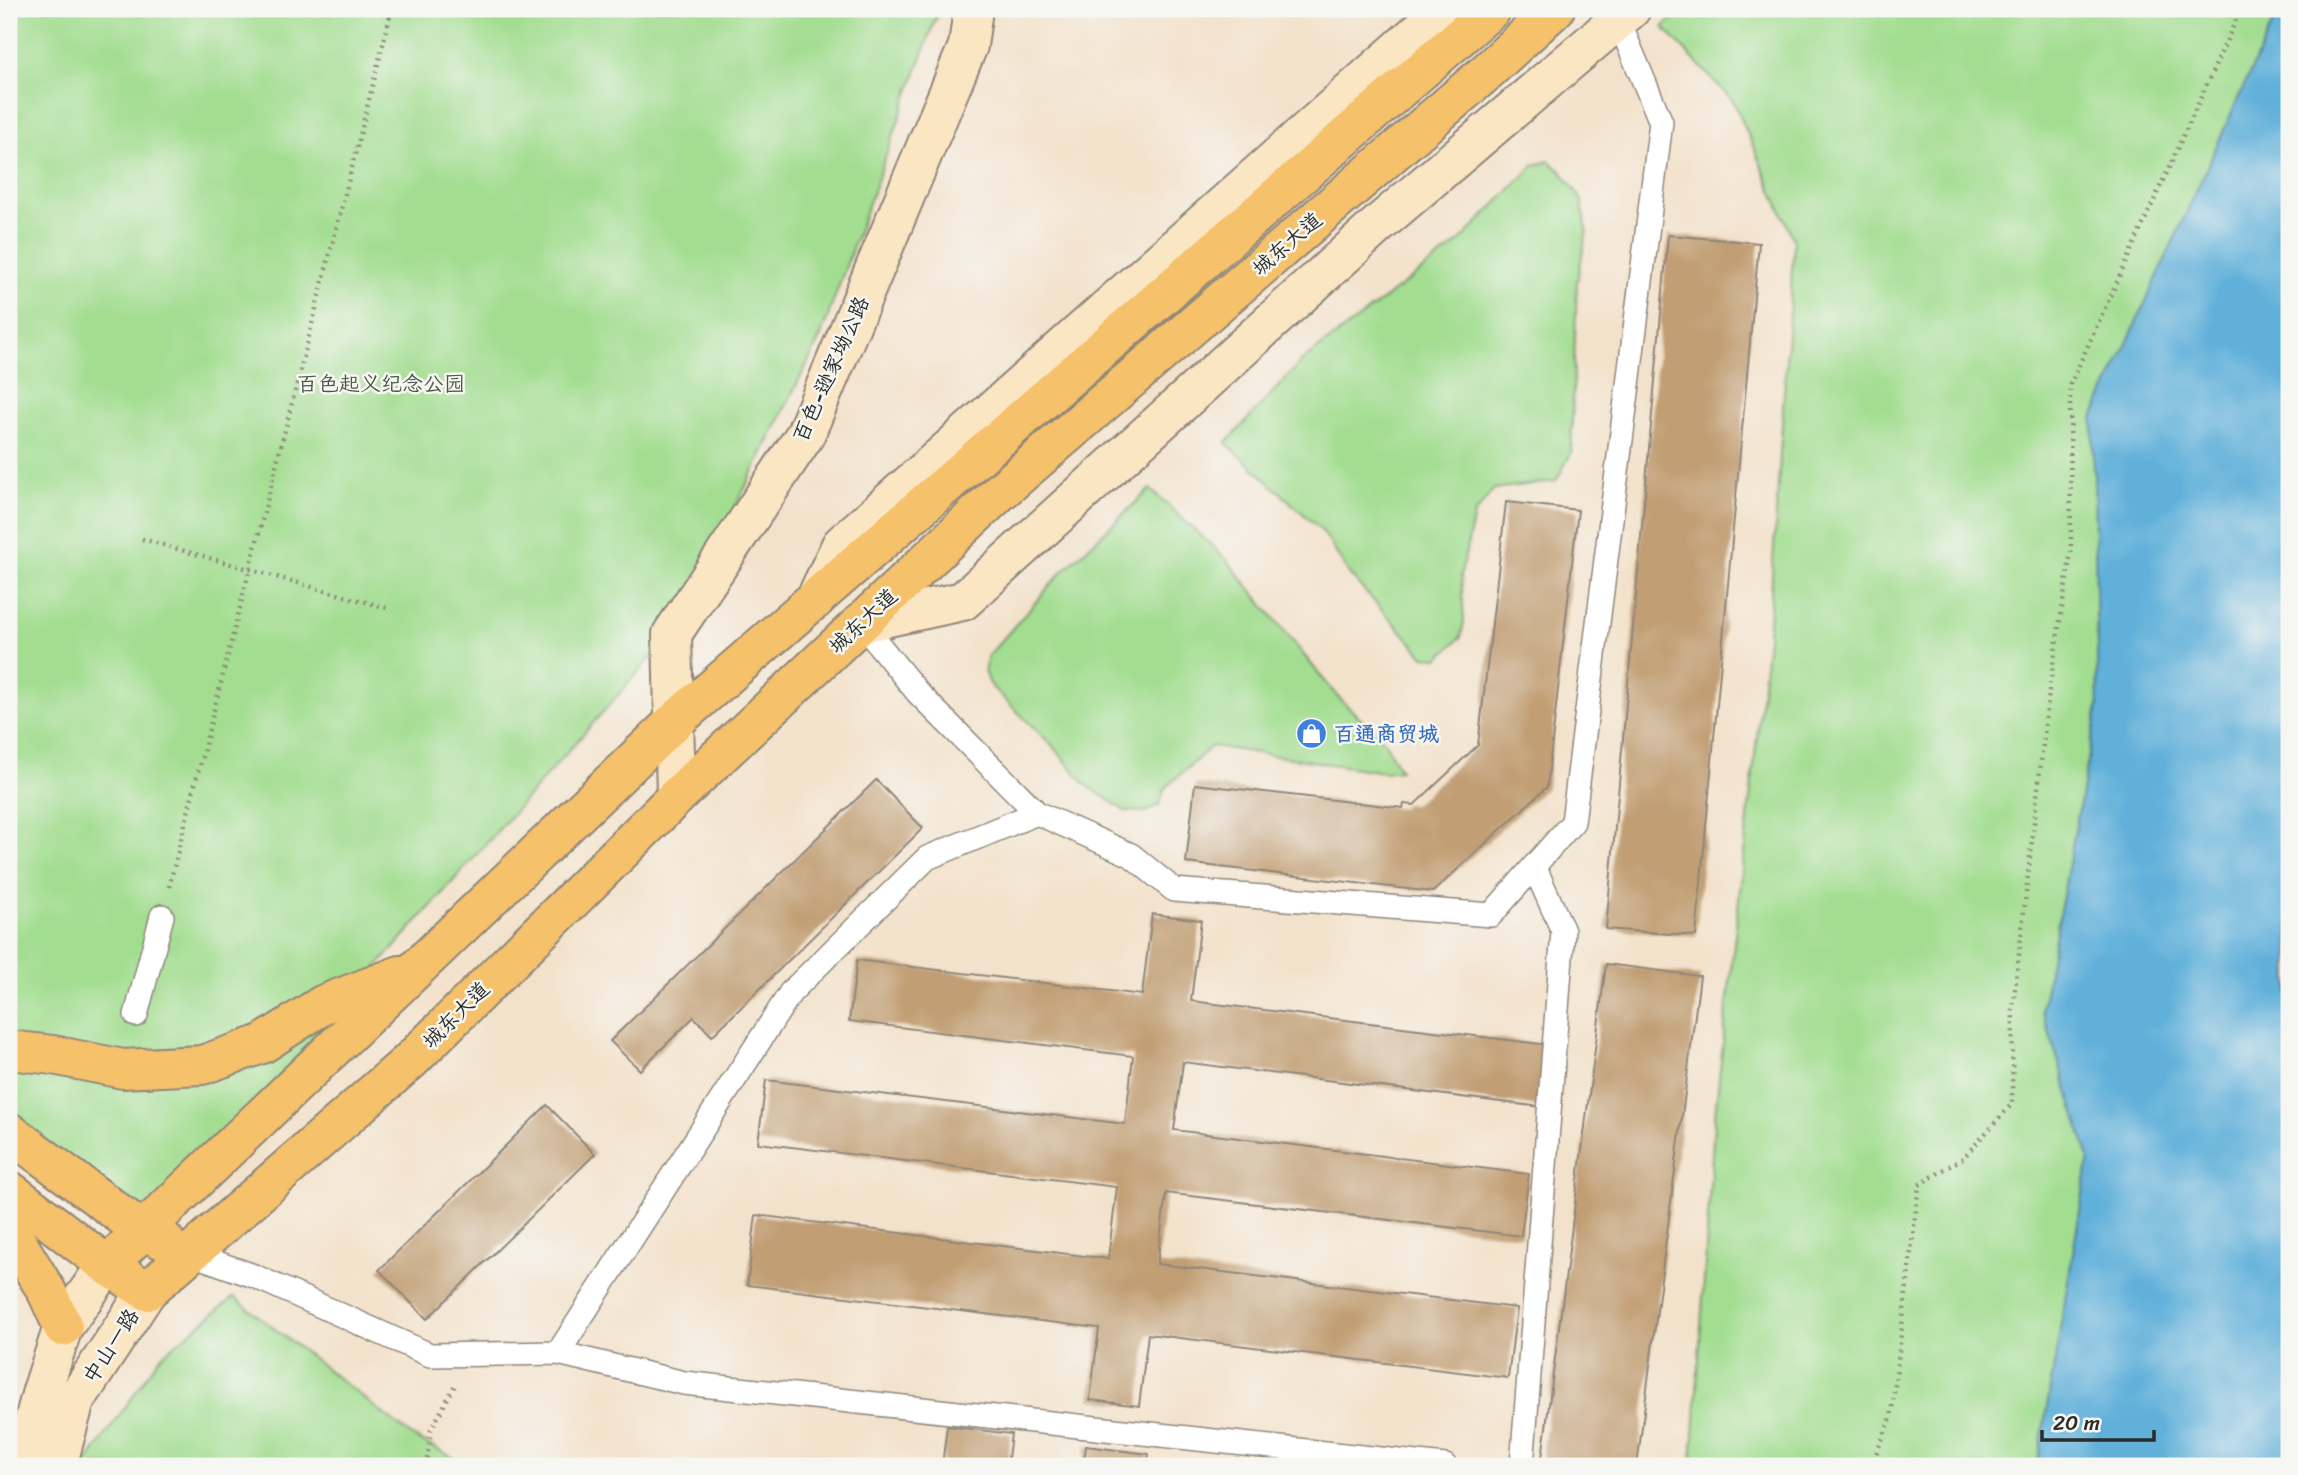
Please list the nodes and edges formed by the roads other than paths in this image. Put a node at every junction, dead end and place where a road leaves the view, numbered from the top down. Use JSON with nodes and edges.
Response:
{"nodes":[{"id":1,"x":973,"y":9,"type":"edge"},
{"id":2,"x":1444,"y":9,"type":"edge"},
{"id":3,"x":1492,"y":9,"type":"edge"},
{"id":4,"x":1555,"y":9,"type":"edge"},
{"id":5,"x":1621,"y":12,"type":"edge"},
{"id":6,"x":815,"y":600,"type":"junction"},
{"id":7,"x":861,"y":623,"type":"junction"},
{"id":8,"x":674,"y":722,"type":"junction"},
{"id":9,"x":676,"y":797,"type":"junction"},
{"id":10,"x":1037,"y":813,"type":"junction"},
{"id":11,"x":1534,"y":866,"type":"junction"},
{"id":12,"x":162,"y":916,"type":"road end"},
{"id":13,"x":418,"y":967,"type":"junction"},
{"id":14,"x":136,"y":1016,"type":"dead end"},
{"id":15,"x":9,"y":1050,"type":"edge"},
{"id":16,"x":9,"y":1132,"type":"edge"},
{"id":17,"x":9,"y":1190,"type":"edge"},
{"id":18,"x":9,"y":1229,"type":"edge"},
{"id":19,"x":142,"y":1231,"type":"junction"},
{"id":20,"x":189,"y":1253,"type":"junction"},
{"id":21,"x":107,"y":1265,"type":"junction"},
{"id":22,"x":147,"y":1291,"type":"junction"},
{"id":23,"x":63,"y":1327,"type":"junction"},
{"id":24,"x":558,"y":1353,"type":"junction"},
{"id":25,"x":58,"y":1396,"type":"junction"},
{"id":26,"x":22,"y":1466,"type":"edge"},
{"id":27,"x":57,"y":1466,"type":"edge"},
{"id":28,"x":1445,"y":1466,"type":"edge"},
{"id":29,"x":1522,"y":1466,"type":"edge"}],
"edges":[{"from":1,"to":8,"type":"street","name":"百色-逊家坳公路"},
{"from":2,"to":6,"type":"street"},
{"from":3,"to":6,"type":"main road","name":"城东大道"},
{"from":4,"to":7,"type":"main road","name":"城东大道"},
{"from":5,"to":7,"type":"street"},
{"from":5,"to":11,"type":"lane"},
{"from":6,"to":8,"type":"main road","name":"城东大道"},
{"from":7,"to":9,"type":"main road","name":"城东大道"},
{"from":7,"to":10,"type":"lane"},
{"from":8,"to":9,"type":"street","name":"百色-逊家坳公路"},
{"from":8,"to":13,"type":"main road","name":"城东大道"},
{"from":9,"to":20,"type":"main road","name":"城东大道"},
{"from":10,"to":11,"type":"lane"},
{"from":10,"to":24,"type":"lane"},
{"from":11,"to":29,"type":"lane"},
{"from":12,"to":14,"type":"lane"},
{"from":13,"to":15,"type":"main road"},
{"from":13,"to":19,"type":"main road","name":"城东大道"},
{"from":16,"to":19,"type":"main road"},
{"from":17,"to":21,"type":"main road"},
{"from":18,"to":23,"type":"main road"},
{"from":19,"to":20,"type":"main road"},
{"from":19,"to":21,"type":"main road","name":"城东大道"},
{"from":20,"to":22,"type":"main road","name":"城东大道"},
{"from":20,"to":24,"type":"lane"},
{"from":21,"to":22,"type":"main road"},
{"from":21,"to":23,"type":"street","name":"中山一路"},
{"from":22,"to":25,"type":"street","name":"中山一路"},
{"from":23,"to":25,"type":"street","name":"中山一路"},
{"from":24,"to":28,"type":"lane"},
{"from":25,"to":26,"type":"street"},
{"from":25,"to":27,"type":"street"}]}
